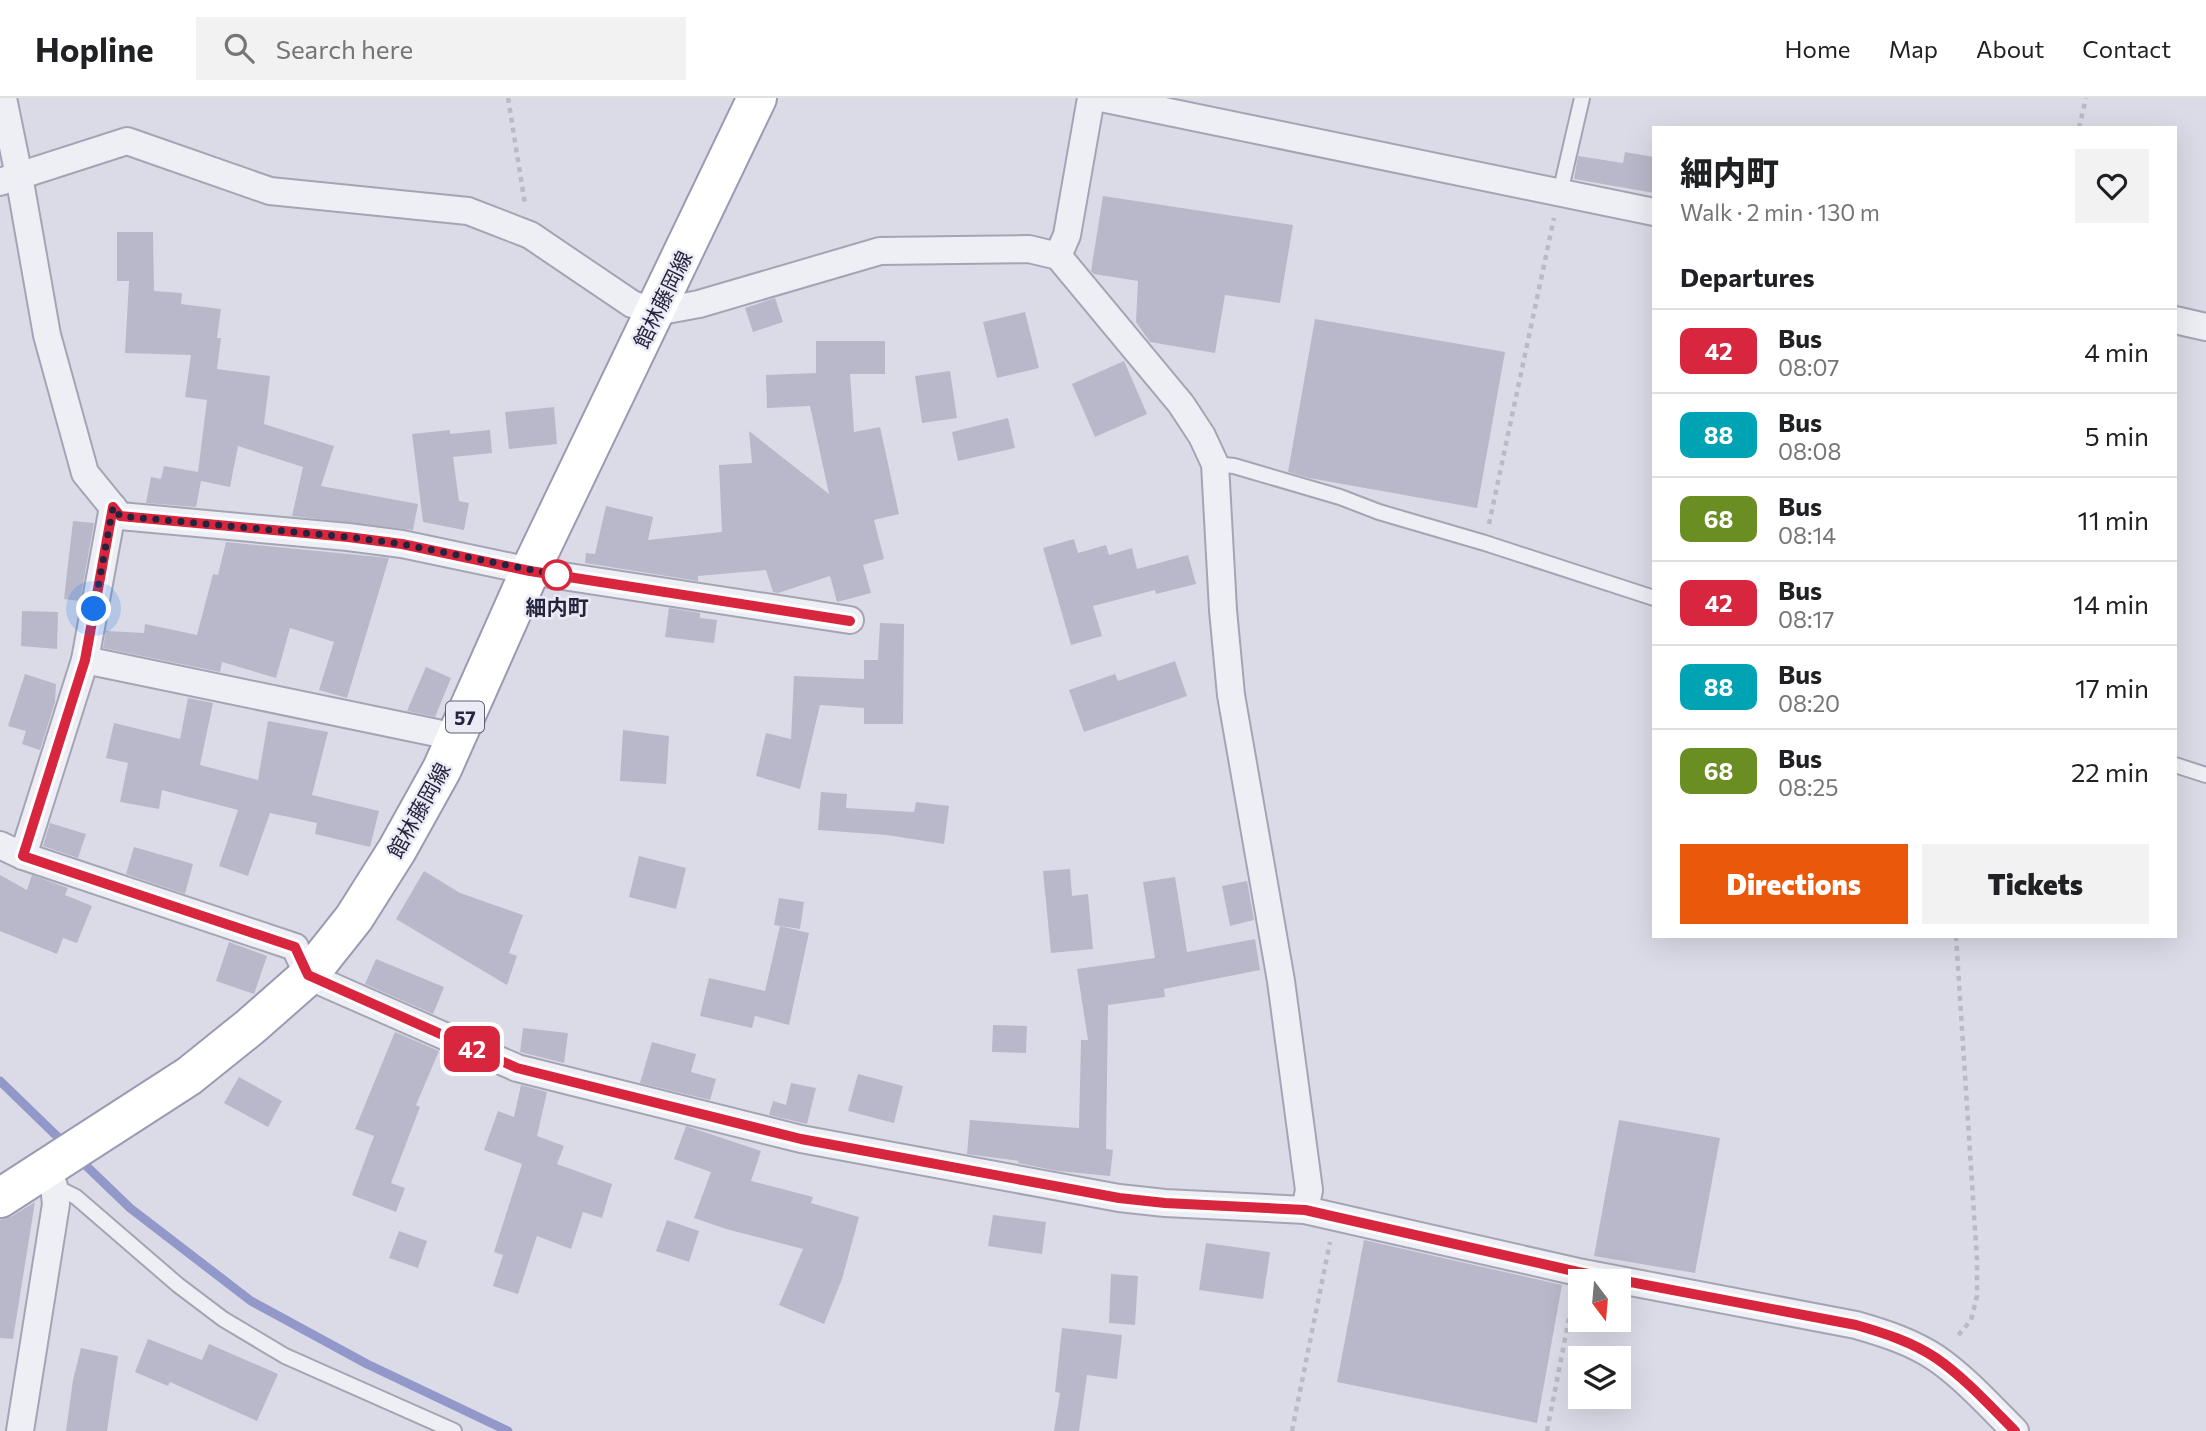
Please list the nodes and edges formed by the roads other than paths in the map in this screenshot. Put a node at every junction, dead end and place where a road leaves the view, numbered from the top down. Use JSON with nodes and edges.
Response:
{"nodes":[{"id":1,"x":3,"y":98,"type":"edge"},
{"id":2,"x":758,"y":98,"type":"edge"},
{"id":3,"x":1091,"y":98,"type":"edge"},
{"id":4,"x":1101,"y":98,"type":"edge"},
{"id":5,"x":1582,"y":98,"type":"edge"},
{"id":6,"x":10,"y":179,"type":"edge"},
{"id":7,"x":1560,"y":193,"type":"junction"},
{"id":8,"x":1652,"y":212,"type":"edge"},
{"id":9,"x":1058,"y":256,"type":"junction"},
{"id":10,"x":656,"y":312,"type":"junction"},
{"id":11,"x":2177,"y":320,"type":"edge"},
{"id":12,"x":2206,"y":327,"type":"edge"},
{"id":13,"x":1215,"y":464,"type":"junction"},
{"id":14,"x":113,"y":507,"type":"junction"},
{"id":15,"x":530,"y":571,"type":"junction"},
{"id":16,"x":1652,"y":597,"type":"edge"},
{"id":17,"x":850,"y":621,"type":"dead end"},
{"id":18,"x":85,"y":660,"type":"junction"},
{"id":19,"x":456,"y":737,"type":"junction"},
{"id":20,"x":2177,"y":766,"type":"edge"},
{"id":21,"x":2206,"y":775,"type":"edge"},
{"id":22,"x":11,"y":851,"type":"edge"},
{"id":23,"x":308,"y":975,"type":"junction"},
{"id":24,"x":50,"y":1177,"type":"junction"},
{"id":25,"x":0,"y":1198,"type":"edge"},
{"id":26,"x":1305,"y":1210,"type":"junction"},
{"id":27,"x":20,"y":1431,"type":"edge"},
{"id":28,"x":454,"y":1431,"type":"edge"},
{"id":29,"x":2015,"y":1431,"type":"edge"}],
"edges":[{"from":1,"to":6,"type":"street"},
{"from":2,"to":10,"type":"main road","name":"館林藤岡線","number":"57"},
{"from":3,"to":9,"type":"street"},
{"from":4,"to":7,"type":"street"},
{"from":5,"to":7,"type":"lane"},
{"from":6,"to":10,"type":"street"},
{"from":6,"to":14,"type":"street"},
{"from":7,"to":8,"type":"street"},
{"from":9,"to":10,"type":"street"},
{"from":9,"to":13,"type":"street"},
{"from":10,"to":15,"type":"main road","name":"館林藤岡線","number":"57"},
{"from":11,"to":12,"type":"street"},
{"from":13,"to":16,"type":"lane"},
{"from":13,"to":26,"type":"street"},
{"from":14,"to":15,"type":"street"},
{"from":14,"to":18,"type":"street"},
{"from":15,"to":17,"type":"street"},
{"from":15,"to":19,"type":"main road","name":"館林藤岡線","number":"57"},
{"from":18,"to":19,"type":"street"},
{"from":18,"to":22,"type":"street"},
{"from":19,"to":23,"type":"main road","name":"館林藤岡線","number":"57"},
{"from":20,"to":21,"type":"lane"},
{"from":22,"to":23,"type":"street"},
{"from":23,"to":24,"type":"main road","name":"館林藤岡線","number":"57"},
{"from":23,"to":26,"type":"street"},
{"from":24,"to":25,"type":"main road","name":"館林藤岡線","number":"57"},
{"from":24,"to":27,"type":"street"},
{"from":24,"to":28,"type":"lane"},
{"from":26,"to":29,"type":"street"}]}
